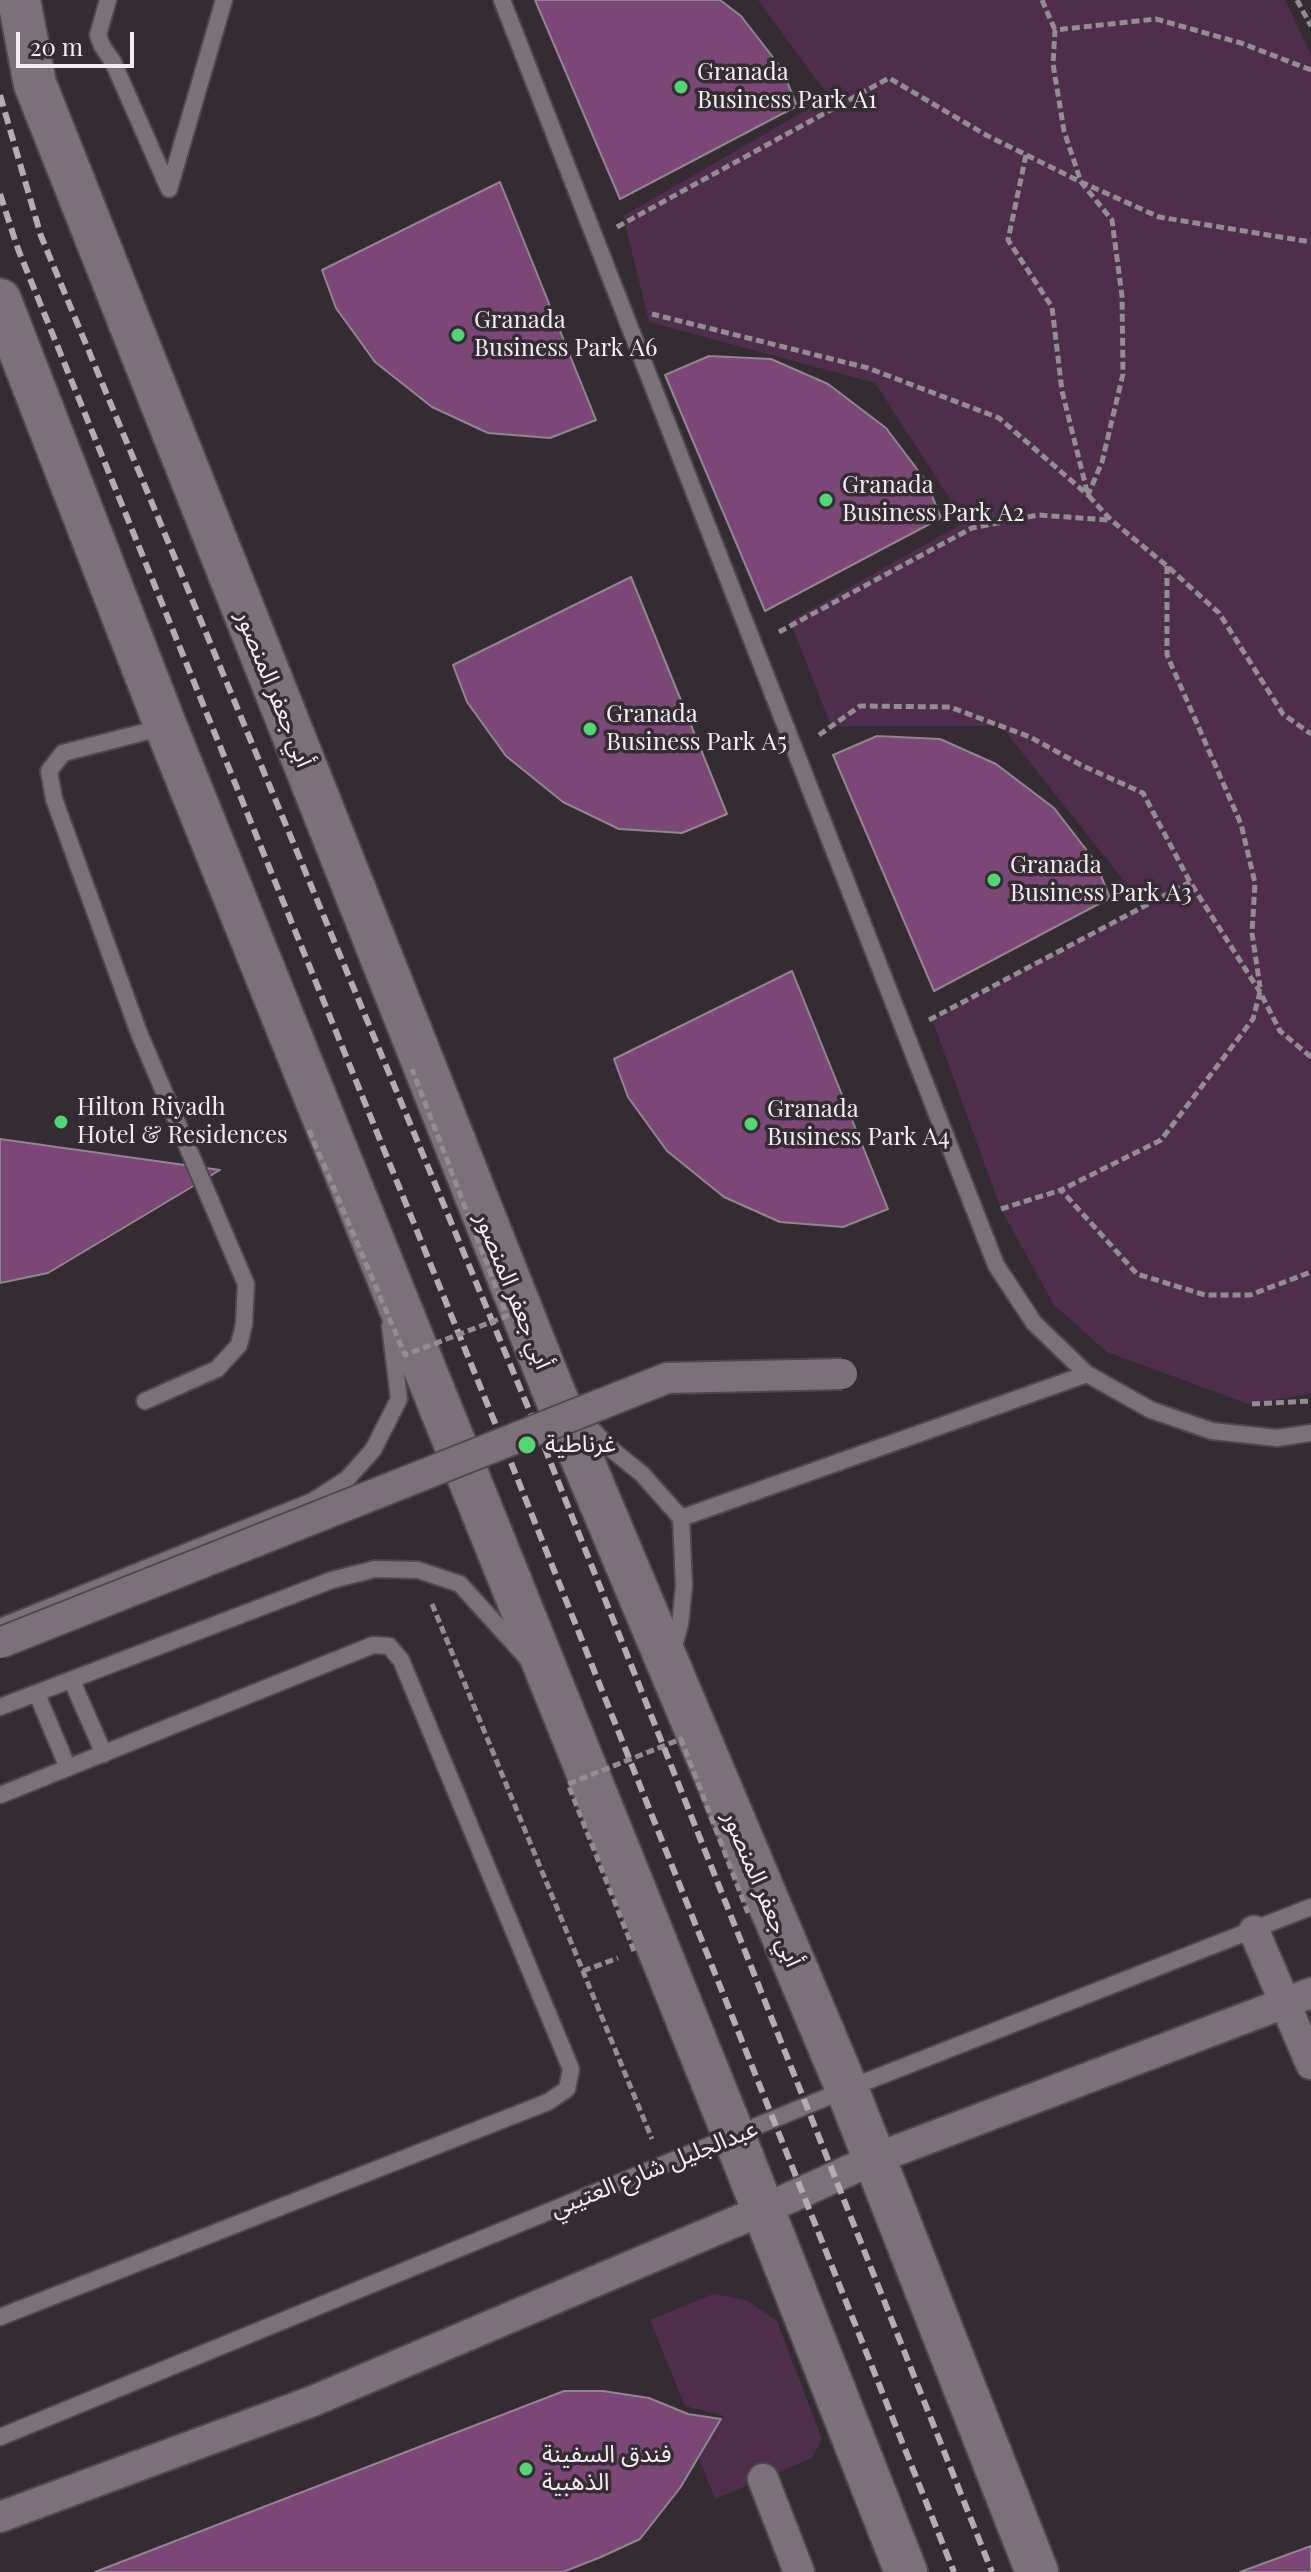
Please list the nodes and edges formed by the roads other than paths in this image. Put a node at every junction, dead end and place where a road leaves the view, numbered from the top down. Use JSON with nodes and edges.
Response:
{"nodes":[{"id":1,"x":19,"y":0,"type":"edge"},
{"id":2,"x":108,"y":0,"type":"edge"},
{"id":3,"x":224,"y":0,"type":"edge"},
{"id":4,"x":502,"y":0,"type":"edge"},
{"id":5,"x":0,"y":300,"type":"edge"},
{"id":6,"x":166,"y":727,"type":"junction"},
{"id":7,"x":383,"y":1265,"type":"junction"},
{"id":8,"x":842,"y":1374,"type":"dead end"},
{"id":9,"x":1087,"y":1374,"type":"junction"},
{"id":10,"x":553,"y":1390,"type":"junction"},
{"id":11,"x":145,"y":1401,"type":"dead end"},
{"id":12,"x":1311,"y":1433,"type":"edge"},
{"id":13,"x":681,"y":1518,"type":"junction"},
{"id":14,"x":0,"y":1627,"type":"edge"},
{"id":15,"x":0,"y":1643,"type":"edge"},
{"id":16,"x":668,"y":1666,"type":"junction"},
{"id":17,"x":72,"y":1681,"type":"junction"},
{"id":18,"x":553,"y":1687,"type":"junction"},
{"id":19,"x":37,"y":1694,"type":"junction"},
{"id":20,"x":0,"y":1707,"type":"edge"},
{"id":21,"x":104,"y":1754,"type":"junction"},
{"id":22,"x":68,"y":1768,"type":"junction"},
{"id":23,"x":0,"y":1795,"type":"edge"},
{"id":24,"x":1311,"y":1907,"type":"edge"},
{"id":25,"x":1254,"y":1931,"type":"junction"},
{"id":26,"x":1298,"y":1998,"type":"edge"},
{"id":27,"x":1311,"y":2064,"type":"edge"},
{"id":28,"x":847,"y":2089,"type":"junction"},
{"id":29,"x":734,"y":2136,"type":"junction"},
{"id":30,"x":874,"y":2159,"type":"junction"},
{"id":31,"x":763,"y":2210,"type":"junction"},
{"id":32,"x":0,"y":2317,"type":"edge"},
{"id":33,"x":0,"y":2437,"type":"edge"},
{"id":34,"x":763,"y":2479,"type":"dead end"},
{"id":35,"x":0,"y":2517,"type":"edge"},
{"id":36,"x":799,"y":2572,"type":"edge"},
{"id":37,"x":906,"y":2572,"type":"edge"},
{"id":38,"x":1037,"y":2572,"type":"edge"}],
"edges":[{"from":1,"to":10,"type":"street","name":"أبي جعفر المنصور"},
{"from":2,"to":3,"type":"lane"},
{"from":4,"to":9,"type":"lane"},
{"from":5,"to":6,"type":"street"},
{"from":6,"to":7,"type":"street"},
{"from":6,"to":11,"type":"lane"},
{"from":7,"to":14,"type":"lane"},
{"from":7,"to":18,"type":"street"},
{"from":8,"to":15,"type":"street","bridge":true},
{"from":9,"to":12,"type":"lane"},
{"from":9,"to":13,"type":"lane"},
{"from":10,"to":13,"type":"lane"},
{"from":10,"to":16,"type":"street","name":"أبي جعفر المنصور"},
{"from":13,"to":16,"type":"lane"},
{"from":16,"to":28,"type":"street","name":"أبي جعفر المنصور"},
{"from":17,"to":18,"type":"lane"},
{"from":17,"to":19,"type":"lane"},
{"from":17,"to":21,"type":"lane"},
{"from":18,"to":29,"type":"street"},
{"from":19,"to":20,"type":"lane"},
{"from":19,"to":22,"type":"lane"},
{"from":21,"to":22,"type":"lane"},
{"from":21,"to":32,"type":"lane"},
{"from":22,"to":23,"type":"lane"},
{"from":24,"to":25,"type":"lane","name":"عبدالجليل شارع العتيبي"},
{"from":25,"to":26,"type":"street"},
{"from":25,"to":28,"type":"lane","name":"عبدالجليل شارع العتيبي"},
{"from":26,"to":27,"type":"street"},
{"from":26,"to":30,"type":"street"},
{"from":28,"to":29,"type":"lane","name":"عبدالجليل شارع العتيبي"},
{"from":28,"to":30,"type":"street","name":"أبي جعفر المنصور"},
{"from":29,"to":31,"type":"street"},
{"from":29,"to":33,"type":"lane","name":"عبدالجليل شارع العتيبي"},
{"from":30,"to":31,"type":"street"},
{"from":30,"to":38,"type":"street","name":"أبي جعفر المنصور"},
{"from":31,"to":35,"type":"street"},
{"from":31,"to":37,"type":"street"},
{"from":34,"to":36,"type":"street"}]}
